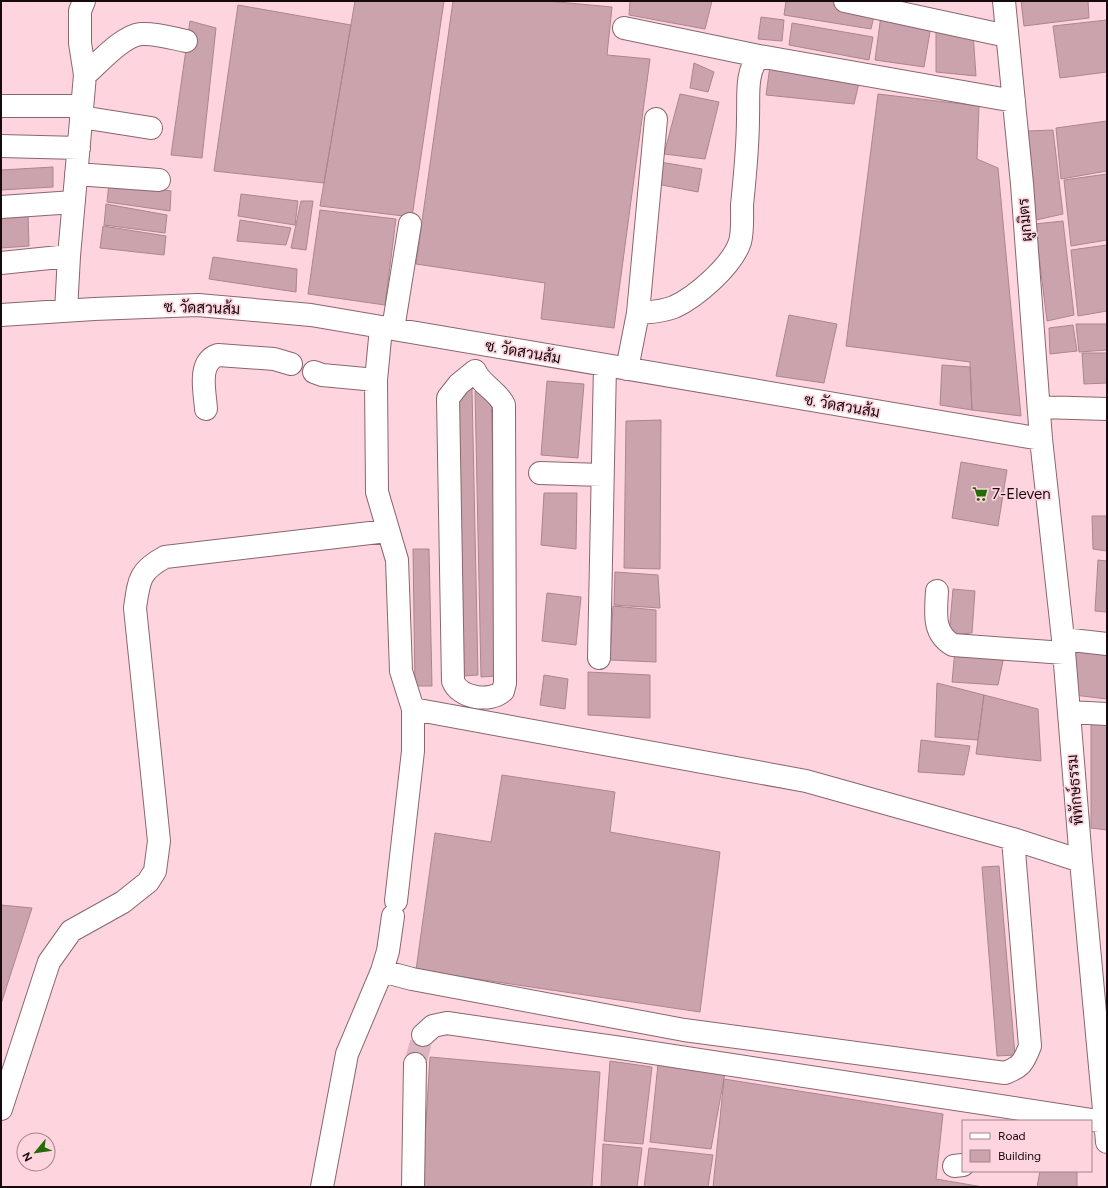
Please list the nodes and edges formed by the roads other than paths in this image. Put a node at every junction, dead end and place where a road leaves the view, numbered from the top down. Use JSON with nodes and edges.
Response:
{"nodes":[{"id":1,"x":84,"y":1,"type":"edge"},
{"id":2,"x":845,"y":1,"type":"edge"},
{"id":3,"x":1004,"y":1,"type":"edge"},
{"id":4,"x":624,"y":28,"type":"dead end"},
{"id":5,"x":1007,"y":36,"type":"junction"},
{"id":6,"x":186,"y":41,"type":"dead end"},
{"id":7,"x":759,"y":56,"type":"junction"},
{"id":8,"x":85,"y":76,"type":"junction"},
{"id":9,"x":1014,"y":101,"type":"junction"},
{"id":10,"x":1,"y":106,"type":"edge"},
{"id":11,"x":82,"y":112,"type":"junction"},
{"id":12,"x":656,"y":119,"type":"dead end"},
{"id":13,"x":151,"y":128,"type":"dead end"},
{"id":14,"x":1,"y":146,"type":"edge"},
{"id":15,"x":79,"y":148,"type":"junction"},
{"id":16,"x":76,"y":174,"type":"junction"},
{"id":17,"x":159,"y":180,"type":"dead end"},
{"id":18,"x":74,"y":202,"type":"junction"},
{"id":19,"x":1,"y":207,"type":"edge"},
{"id":20,"x":410,"y":224,"type":"dead end"},
{"id":21,"x":69,"y":256,"type":"junction"},
{"id":22,"x":1,"y":263,"type":"edge"},
{"id":23,"x":66,"y":311,"type":"junction"},
{"id":24,"x":638,"y":313,"type":"junction"},
{"id":25,"x":1,"y":315,"type":"edge"},
{"id":26,"x":387,"y":329,"type":"junction"},
{"id":27,"x":478,"y":344,"type":"junction"},
{"id":28,"x":290,"y":364,"type":"dead end"},
{"id":29,"x":605,"y":365,"type":"junction"},
{"id":30,"x":627,"y":369,"type":"junction"},
{"id":31,"x":475,"y":371,"type":"junction"},
{"id":32,"x":314,"y":372,"type":"dead end"},
{"id":33,"x":376,"y":380,"type":"junction"},
{"id":34,"x":1040,"y":407,"type":"junction"},
{"id":35,"x":206,"y":409,"type":"dead end"},
{"id":36,"x":1107,"y":409,"type":"edge"},
{"id":37,"x":1041,"y":439,"type":"junction"},
{"id":38,"x":540,"y":473,"type":"dead end"},
{"id":39,"x":602,"y":475,"type":"junction"},
{"id":40,"x":387,"y":531,"type":"junction"},
{"id":41,"x":937,"y":591,"type":"dead end"},
{"id":42,"x":1107,"y":644,"type":"edge"},
{"id":43,"x":1064,"y":646,"type":"junction"},
{"id":44,"x":600,"y":658,"type":"dead end"},
{"id":45,"x":413,"y":709,"type":"junction"},
{"id":46,"x":1069,"y":712,"type":"junction"},
{"id":47,"x":1107,"y":714,"type":"edge"},
{"id":48,"x":1012,"y":839,"type":"junction"},
{"id":49,"x":1081,"y":861,"type":"junction"},
{"id":50,"x":382,"y":971,"type":"junction"},
{"id":51,"x":423,"y":1035,"type":"tunnel mouth"},
{"id":52,"x":415,"y":1064,"type":"tunnel mouth"},
{"id":53,"x":1,"y":1109,"type":"edge"},
{"id":54,"x":1039,"y":1116,"type":"edge"},
{"id":55,"x":1058,"y":1120,"type":"edge"},
{"id":56,"x":1092,"y":1127,"type":"edge"},
{"id":57,"x":1106,"y":1130,"type":"edge"},
{"id":58,"x":322,"y":1187,"type":"edge"},
{"id":59,"x":413,"y":1187,"type":"edge"}],
"edges":[{"from":1,"to":8,"type":"street"},
{"from":2,"to":5,"type":"street"},
{"from":3,"to":5,"type":"street","name":"ผูกมิตร"},
{"from":4,"to":7,"type":"street"},
{"from":5,"to":9,"type":"street","name":"ผูกมิตร"},
{"from":6,"to":8,"type":"street"},
{"from":7,"to":9,"type":"street"},
{"from":7,"to":24,"type":"street"},
{"from":8,"to":11,"type":"street"},
{"from":9,"to":34,"type":"street","name":"ผูกมิตร"},
{"from":10,"to":11,"type":"street"},
{"from":11,"to":13,"type":"street"},
{"from":11,"to":15,"type":"street"},
{"from":12,"to":24,"type":"street"},
{"from":14,"to":15,"type":"street"},
{"from":15,"to":16,"type":"street"},
{"from":16,"to":17,"type":"street"},
{"from":16,"to":18,"type":"street"},
{"from":18,"to":19,"type":"street"},
{"from":18,"to":21,"type":"street"},
{"from":20,"to":26,"type":"street"},
{"from":21,"to":22,"type":"street"},
{"from":21,"to":23,"type":"street"},
{"from":23,"to":25,"type":"street","name":"ซ. วัดสวนส้ม"},
{"from":23,"to":26,"type":"street","name":"ซ. วัดสวนส้ม"},
{"from":24,"to":30,"type":"street"},
{"from":26,"to":27,"type":"street","name":"ซ. วัดสวนส้ม"},
{"from":26,"to":33,"type":"street"},
{"from":27,"to":29,"type":"street","name":"ซ. วัดสวนส้ม"},
{"from":27,"to":31,"type":"street"},
{"from":28,"to":35,"type":"street"},
{"from":29,"to":30,"type":"street","name":"ซ. วัดสวนส้ม"},
{"from":29,"to":39,"type":"street"},
{"from":30,"to":37,"type":"street","name":"ซ. วัดสวนส้ม"},
{"from":31,"to":31,"type":"street"},
{"from":32,"to":33,"type":"street"},
{"from":33,"to":40,"type":"street"},
{"from":34,"to":36,"type":"street"},
{"from":34,"to":37,"type":"street","name":"ผูกมิตร"},
{"from":37,"to":43,"type":"street","name":"พิทักษ์ธรรม"},
{"from":38,"to":39,"type":"street"},
{"from":39,"to":44,"type":"street"},
{"from":40,"to":45,"type":"street"},
{"from":40,"to":53,"type":"street"},
{"from":41,"to":43,"type":"street"},
{"from":42,"to":43,"type":"street"},
{"from":43,"to":46,"type":"street","name":"พิทักษ์ธรรม"},
{"from":45,"to":48,"type":"street"},
{"from":45,"to":50,"type":"street"},
{"from":46,"to":47,"type":"street"},
{"from":46,"to":49,"type":"street","name":"พิทักษ์ธรรม"},
{"from":48,"to":49,"type":"street"},
{"from":48,"to":50,"type":"street"},
{"from":49,"to":57,"type":"street","name":"พิทักษ์ธรรม"},
{"from":50,"to":58,"type":"street"},
{"from":51,"to":54,"type":"street"},
{"from":52,"to":59,"type":"street"},
{"from":54,"to":55,"type":"street"},
{"from":56,"to":57,"type":"street"}]}
